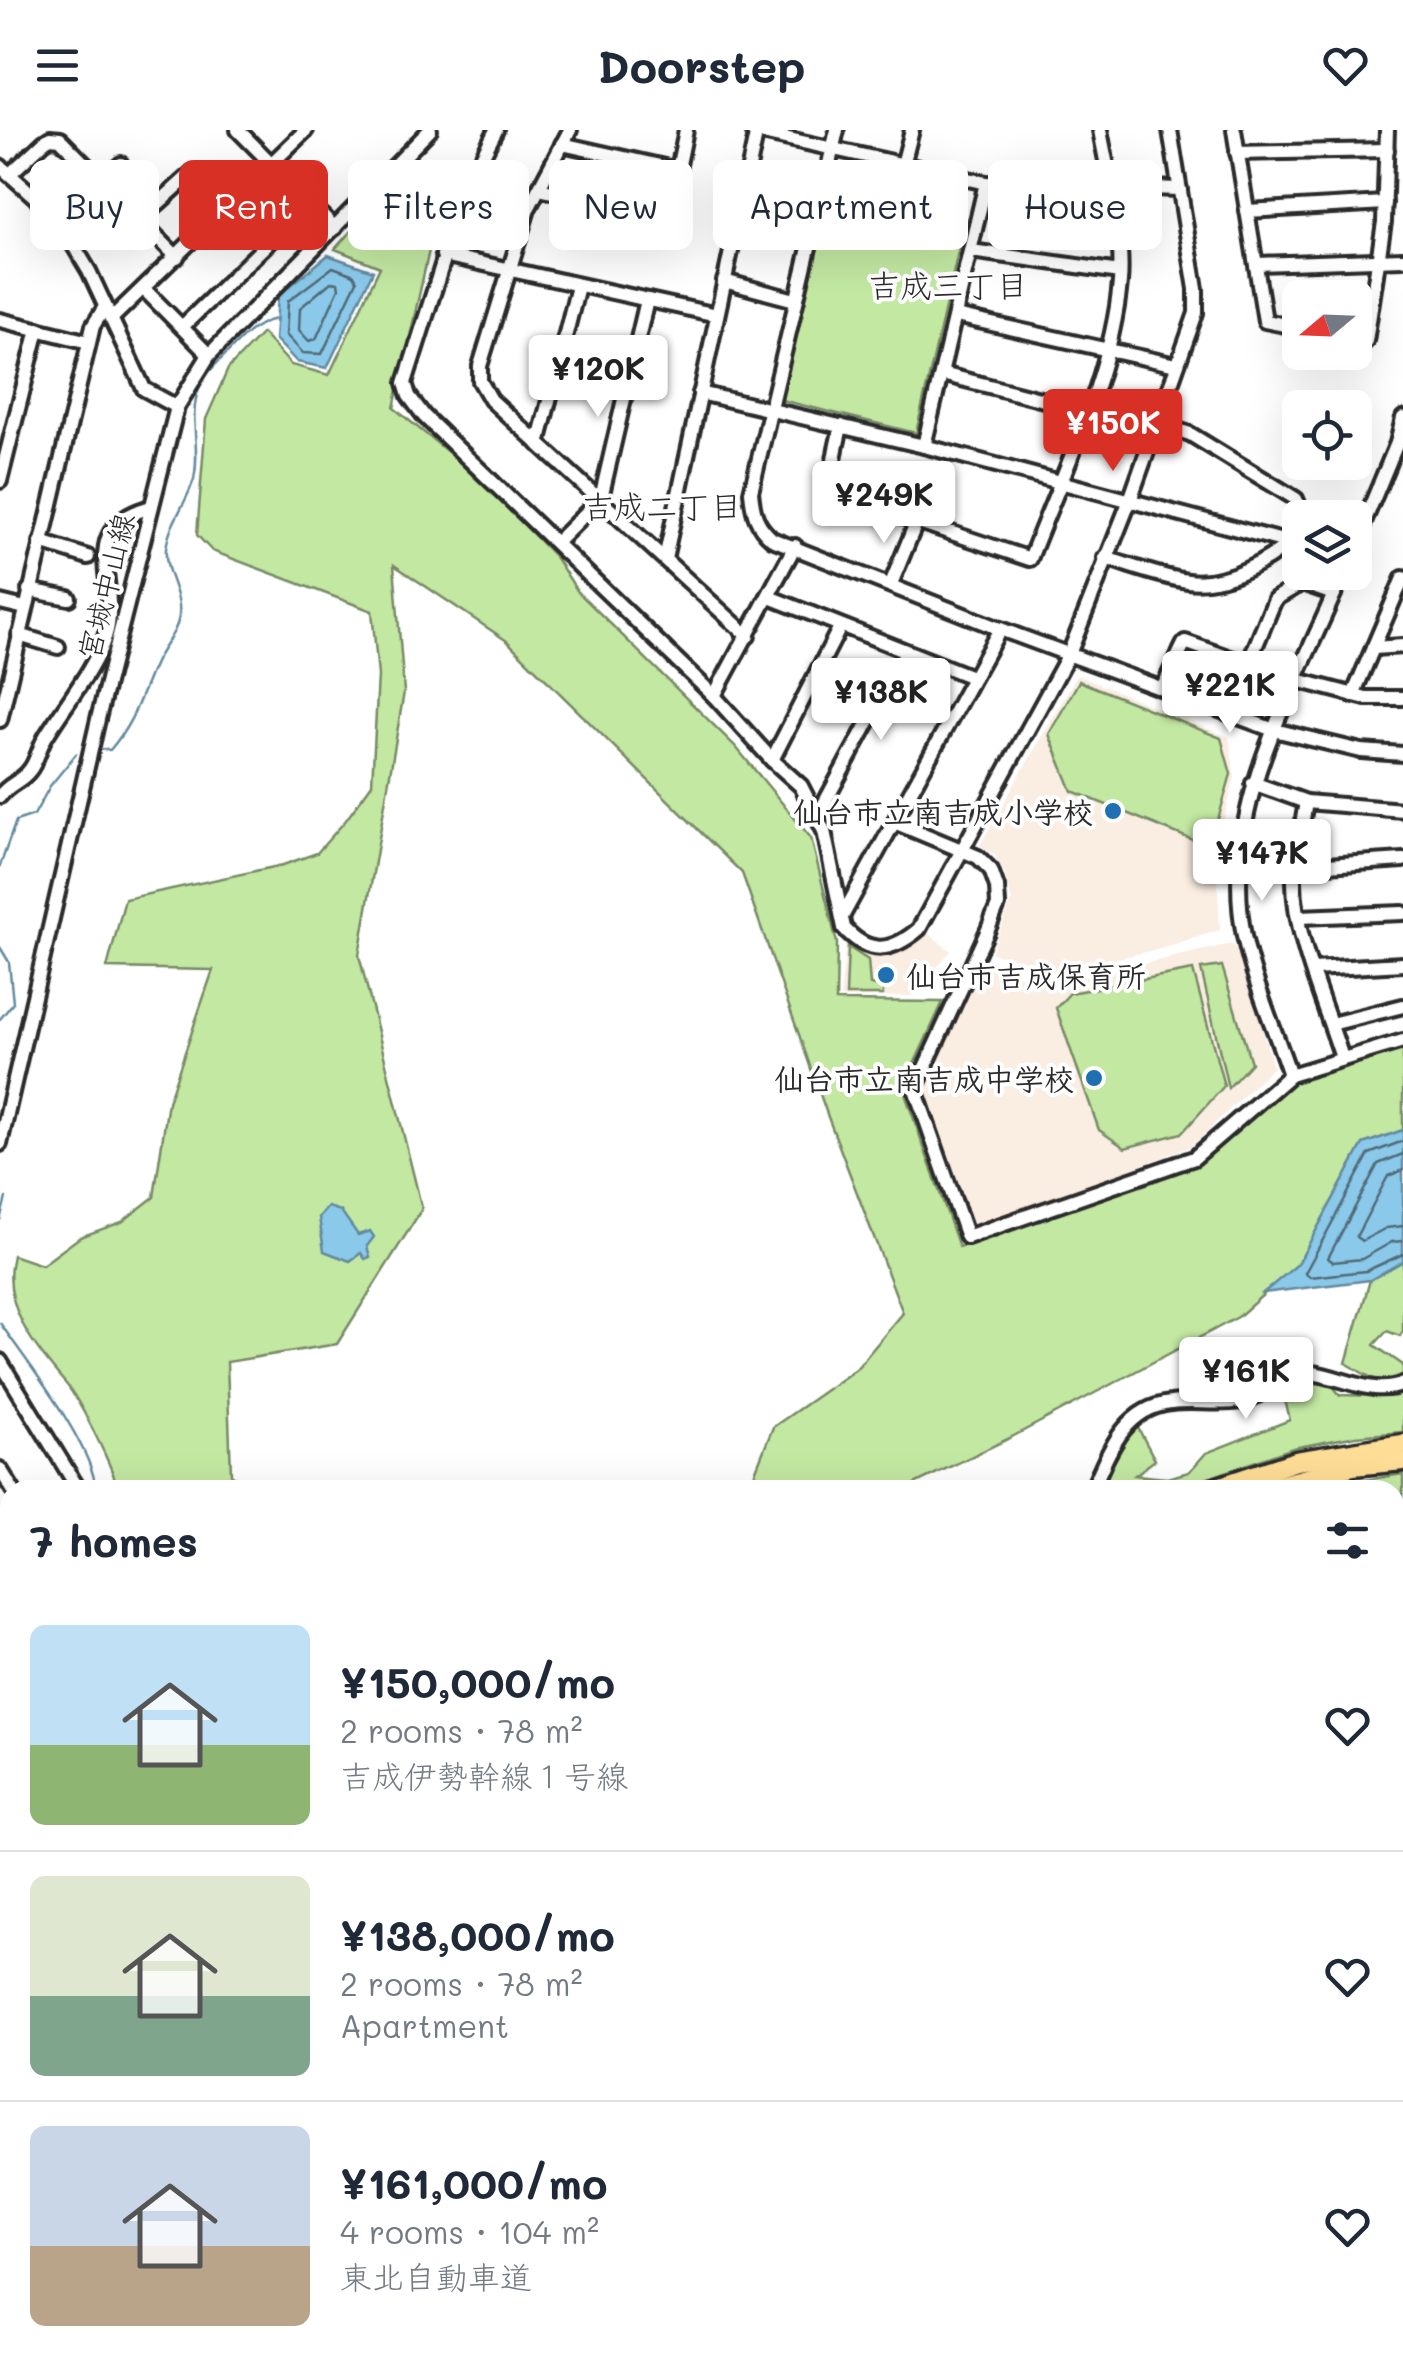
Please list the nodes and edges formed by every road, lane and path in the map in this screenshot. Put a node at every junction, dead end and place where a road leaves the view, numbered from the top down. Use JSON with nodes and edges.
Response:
{"nodes":[{"id":1,"x":238,"y":130,"type":"edge"},
{"id":2,"x":306,"y":130,"type":"edge"},
{"id":3,"x":430,"y":130,"type":"edge"},
{"id":4,"x":496,"y":130,"type":"edge"},
{"id":5,"x":570,"y":130,"type":"edge"},
{"id":6,"x":686,"y":130,"type":"edge"},
{"id":7,"x":755,"y":130,"type":"edge"},
{"id":8,"x":837,"y":130,"type":"edge"},
{"id":9,"x":912,"y":130,"type":"edge"},
{"id":10,"x":1100,"y":130,"type":"edge"},
{"id":11,"x":1170,"y":130,"type":"edge"},
{"id":12,"x":1234,"y":130,"type":"edge"},
{"id":13,"x":1387,"y":130,"type":"edge"},
{"id":14,"x":562,"y":144,"type":"junction"},
{"id":15,"x":833,"y":149,"type":"junction"},
{"id":16,"x":1387,"y":150,"type":"junction"},
{"id":17,"x":1237,"y":153,"type":"junction"},
{"id":18,"x":83,"y":160,"type":"edge"},
{"id":19,"x":268,"y":160,"type":"edge"},
{"id":20,"x":276,"y":160,"type":"edge"},
{"id":21,"x":633,"y":160,"type":"edge"},
{"id":22,"x":680,"y":160,"type":"edge"},
{"id":23,"x":881,"y":160,"type":"edge"},
{"id":24,"x":904,"y":160,"type":"edge"},
{"id":25,"x":1106,"y":160,"type":"edge"},
{"id":26,"x":5,"y":170,"type":"edge"},
{"id":27,"x":968,"y":179,"type":"edge"},
{"id":28,"x":986,"y":183,"type":"joint"},
{"id":29,"x":179,"y":184,"type":"edge"},
{"id":30,"x":1162,"y":189,"type":"edge"},
{"id":31,"x":1180,"y":189,"type":"junction"},
{"id":32,"x":539,"y":190,"type":"junction"},
{"id":33,"x":549,"y":192,"type":"edge"},
{"id":34,"x":159,"y":202,"type":"edge"},
{"id":35,"x":1385,"y":203,"type":"junction"},
{"id":36,"x":1248,"y":211,"type":"junction"},
{"id":37,"x":328,"y":221,"type":"edge"},
{"id":38,"x":335,"y":228,"type":"junction"},
{"id":39,"x":159,"y":238,"type":"edge"},
{"id":40,"x":183,"y":250,"type":"edge"},
{"id":41,"x":261,"y":250,"type":"edge"},
{"id":42,"x":1118,"y":250,"type":"edge"},
{"id":43,"x":971,"y":251,"type":"junction"},
{"id":44,"x":443,"y":255,"type":"junction"},
{"id":45,"x":177,"y":256,"type":"junction"},
{"id":46,"x":1403,"y":259,"type":"edge"},
{"id":47,"x":1380,"y":260,"type":"junction"},
{"id":48,"x":1257,"y":264,"type":"junction"},
{"id":49,"x":510,"y":270,"type":"junction"},
{"id":50,"x":1120,"y":272,"type":"junction"},
{"id":51,"x":724,"y":281,"type":"junction"},
{"id":52,"x":578,"y":286,"type":"junction"},
{"id":53,"x":144,"y":289,"type":"junction"},
{"id":54,"x":646,"y":300,"type":"junction"},
{"id":55,"x":795,"y":300,"type":"junction"},
{"id":56,"x":1372,"y":306,"type":"edge"},
{"id":57,"x":108,"y":313,"type":"junction"},
{"id":58,"x":716,"y":315,"type":"junction"},
{"id":59,"x":956,"y":316,"type":"junction"},
{"id":60,"x":0,"y":320,"type":"edge"},
{"id":61,"x":1282,"y":324,"type":"edge"},
{"id":62,"x":182,"y":328,"type":"junction"},
{"id":63,"x":38,"y":330,"type":"junction"},
{"id":64,"x":89,"y":342,"type":"junction"},
{"id":65,"x":1109,"y":350,"type":"junction"},
{"id":66,"x":209,"y":355,"type":"junction"},
{"id":67,"x":1176,"y":365,"type":"junction"},
{"id":68,"x":942,"y":374,"type":"junction"},
{"id":69,"x":700,"y":393,"type":"junction"},
{"id":70,"x":177,"y":407,"type":"junction"},
{"id":71,"x":771,"y":410,"type":"junction"},
{"id":72,"x":1086,"y":411,"type":"junction"},
{"id":73,"x":1403,"y":418,"type":"edge"},
{"id":74,"x":1156,"y":424,"type":"junction"},
{"id":75,"x":841,"y":426,"type":"junction"},
{"id":76,"x":538,"y":444,"type":"junction"},
{"id":77,"x":924,"y":446,"type":"junction"},
{"id":78,"x":0,"y":481,"type":"edge"},
{"id":79,"x":1060,"y":482,"type":"junction"},
{"id":80,"x":602,"y":498,"type":"junction"},
{"id":81,"x":1130,"y":500,"type":"junction"},
{"id":82,"x":1296,"y":500,"type":"edge"},
{"id":83,"x":1372,"y":503,"type":"edge"},
{"id":84,"x":150,"y":507,"type":"junction"},
{"id":85,"x":916,"y":523,"type":"junction"},
{"id":86,"x":1282,"y":534,"type":"edge"},
{"id":87,"x":40,"y":542,"type":"junction"},
{"id":88,"x":556,"y":543,"type":"junction"},
{"id":89,"x":1282,"y":545,"type":"edge"},
{"id":90,"x":796,"y":546,"type":"junction"},
{"id":91,"x":88,"y":556,"type":"dead end"},
{"id":92,"x":1105,"y":558,"type":"junction"},
{"id":93,"x":665,"y":559,"type":"junction"},
{"id":94,"x":1403,"y":578,"type":"edge"},
{"id":95,"x":891,"y":584,"type":"junction"},
{"id":96,"x":29,"y":590,"type":"junction"},
{"id":97,"x":1336,"y":590,"type":"edge"},
{"id":98,"x":1334,"y":594,"type":"junction"},
{"id":99,"x":1399,"y":595,"type":"edge"},
{"id":100,"x":69,"y":598,"type":"dead end"},
{"id":101,"x":769,"y":598,"type":"junction"},
{"id":102,"x":0,"y":602,"type":"edge"},
{"id":103,"x":24,"y":608,"type":"junction"},
{"id":104,"x":840,"y":627,"type":"junction"},
{"id":105,"x":1000,"y":629,"type":"junction"},
{"id":106,"x":19,"y":635,"type":"junction"},
{"id":107,"x":748,"y":636,"type":"junction"},
{"id":108,"x":1403,"y":646,"type":"edge"},
{"id":109,"x":58,"y":647,"type":"dead end"},
{"id":110,"x":1373,"y":648,"type":"junction"},
{"id":111,"x":906,"y":652,"type":"junction"},
{"id":112,"x":1069,"y":654,"type":"junction"},
{"id":113,"x":972,"y":677,"type":"junction"},
{"id":114,"x":1297,"y":680,"type":"junction"},
{"id":115,"x":1162,"y":687,"type":"junction"},
{"id":116,"x":1353,"y":695,"type":"junction"},
{"id":117,"x":714,"y":696,"type":"junction"},
{"id":118,"x":1403,"y":698,"type":"edge"},
{"id":119,"x":0,"y":720,"type":"edge"},
{"id":120,"x":1274,"y":730,"type":"junction"},
{"id":121,"x":1403,"y":754,"type":"edge"},
{"id":122,"x":772,"y":760,"type":"junction"},
{"id":123,"x":1254,"y":784,"type":"junction"},
{"id":124,"x":0,"y":796,"type":"edge"},
{"id":125,"x":1306,"y":802,"type":"junction"},
{"id":126,"x":1403,"y":810,"type":"edge"},
{"id":127,"x":818,"y":815,"type":"junction"},
{"id":128,"x":894,"y":822,"type":"junction"},
{"id":129,"x":963,"y":849,"type":"junction"},
{"id":130,"x":1403,"y":860,"type":"edge"},
{"id":131,"x":1296,"y":867,"type":"junction"},
{"id":132,"x":1403,"y":914,"type":"edge"},
{"id":133,"x":843,"y":915,"type":"junction"},
{"id":134,"x":1299,"y":917,"type":"junction"},
{"id":135,"x":1403,"y":964,"type":"edge"},
{"id":136,"x":1314,"y":969,"type":"junction"},
{"id":137,"x":1403,"y":1006,"type":"edge"},
{"id":138,"x":1331,"y":1024,"type":"junction"},
{"id":139,"x":1403,"y":1041,"type":"edge"},
{"id":140,"x":1342,"y":1058,"type":"junction"},
{"id":141,"x":1290,"y":1075,"type":"junction"},
{"id":142,"x":6,"y":1091,"type":"edge"},
{"id":143,"x":0,"y":1144,"type":"edge"},
{"id":144,"x":0,"y":1362,"type":"edge"},
{"id":145,"x":1403,"y":1384,"type":"edge"},
{"id":146,"x":1403,"y":1444,"type":"edge"},
{"id":147,"x":1403,"y":1461,"type":"edge"},
{"id":148,"x":73,"y":1480,"type":"edge"},
{"id":149,"x":1097,"y":1480,"type":"edge"},
{"id":150,"x":1239,"y":1480,"type":"edge"},
{"id":151,"x":1299,"y":1480,"type":"edge"}],
"edges":[{"from":1,"to":19,"type":"street"},
{"from":2,"to":20,"type":"street"},
{"from":3,"to":38,"type":"street","name":"宮城中山線"},
{"from":4,"to":44,"type":"street"},
{"from":5,"to":14,"type":"street"},
{"from":6,"to":22,"type":"street"},
{"from":7,"to":15,"type":"street"},
{"from":7,"to":51,"type":"street"},
{"from":8,"to":15,"type":"street"},
{"from":9,"to":24,"type":"street"},
{"from":10,"to":25,"type":"street"},
{"from":11,"to":31,"type":"street"},
{"from":12,"to":17,"type":"street"},
{"from":13,"to":16,"type":"street"},
{"from":14,"to":21,"type":"street"},
{"from":14,"to":32,"type":"street"},
{"from":15,"to":23,"type":"street"},
{"from":15,"to":55,"type":"street"},
{"from":16,"to":17,"type":"street"},
{"from":16,"to":35,"type":"street"},
{"from":17,"to":36,"type":"street"},
{"from":18,"to":26,"type":"street"},
{"from":26,"to":57,"type":"street"},
{"from":27,"to":28,"type":"street"},
{"from":28,"to":43,"type":"street"},
{"from":29,"to":34,"type":"street"},
{"from":30,"to":31,"type":"street"},
{"from":31,"to":67,"type":"street"},
{"from":32,"to":33,"type":"street"},
{"from":32,"to":49,"type":"street"},
{"from":35,"to":36,"type":"street"},
{"from":35,"to":47,"type":"street"},
{"from":36,"to":48,"type":"street"},
{"from":37,"to":38,"type":"street"},
{"from":38,"to":66,"type":"street","name":"宮城中山線"},
{"from":39,"to":45,"type":"street"},
{"from":40,"to":45,"type":"street"},
{"from":41,"to":62,"type":"street"},
{"from":42,"to":50,"type":"street"},
{"from":43,"to":50,"type":"street"},
{"from":43,"to":59,"type":"street"},
{"from":44,"to":49,"type":"street"},
{"from":44,"to":88,"type":"street"},
{"from":45,"to":53,"type":"street"},
{"from":46,"to":47,"type":"street"},
{"from":47,"to":48,"type":"street"},
{"from":47,"to":56,"type":"street"},
{"from":48,"to":61,"type":"street"},
{"from":49,"to":52,"type":"street"},
{"from":49,"to":76,"type":"street"},
{"from":50,"to":65,"type":"street"},
{"from":51,"to":55,"type":"street"},
{"from":51,"to":58,"type":"street"},
{"from":52,"to":54,"type":"street"},
{"from":52,"to":76,"type":"street"},
{"from":53,"to":57,"type":"street"},
{"from":53,"to":62,"type":"street"},
{"from":54,"to":58,"type":"street"},
{"from":54,"to":80,"type":"street"},
{"from":55,"to":71,"type":"street"},
{"from":57,"to":64,"type":"street"},
{"from":57,"to":70,"type":"street"},
{"from":58,"to":69,"type":"street"},
{"from":59,"to":65,"type":"street"},
{"from":59,"to":68,"type":"street"},
{"from":60,"to":63,"type":"street"},
{"from":62,"to":66,"type":"street"},
{"from":63,"to":64,"type":"street"},
{"from":63,"to":78,"type":"street"},
{"from":64,"to":87,"type":"street"},
{"from":65,"to":67,"type":"street"},
{"from":65,"to":72,"type":"street"},
{"from":66,"to":70,"type":"street","name":"宮城中山線"},
{"from":67,"to":74,"type":"street"},
{"from":68,"to":72,"type":"street"},
{"from":68,"to":77,"type":"street"},
{"from":69,"to":71,"type":"street"},
{"from":69,"to":93,"type":"street"},
{"from":70,"to":84,"type":"street","name":"宮城中山線"},
{"from":71,"to":75,"type":"street"},
{"from":71,"to":90,"type":"street"},
{"from":72,"to":79,"type":"street"},
{"from":73,"to":83,"type":"street"},
{"from":74,"to":81,"type":"street"},
{"from":74,"to":82,"type":"street"},
{"from":75,"to":77,"type":"street"},
{"from":75,"to":85,"type":"street"},
{"from":76,"to":80,"type":"street"},
{"from":77,"to":79,"type":"street"},
{"from":79,"to":81,"type":"street"},
{"from":79,"to":85,"type":"street"},
{"from":80,"to":88,"type":"street"},
{"from":80,"to":93,"type":"street"},
{"from":81,"to":86,"type":"street"},
{"from":81,"to":92,"type":"street"},
{"from":84,"to":124,"type":"street"},
{"from":84,"to":142,"type":"street","name":"宮城中山線"},
{"from":85,"to":95,"type":"street"},
{"from":87,"to":91,"type":"street"},
{"from":87,"to":96,"type":"street"},
{"from":88,"to":117,"type":"street"},
{"from":89,"to":92,"type":"street"},
{"from":90,"to":95,"type":"street"},
{"from":90,"to":101,"type":"street"},
{"from":92,"to":112,"type":"street"},
{"from":93,"to":107,"type":"street"},
{"from":94,"to":99,"type":"street"},
{"from":95,"to":105,"type":"street"},
{"from":96,"to":100,"type":"street"},
{"from":96,"to":103,"type":"street"},
{"from":97,"to":98,"type":"street"},
{"from":98,"to":114,"type":"street"},
{"from":98,"to":115,"type":"street"},
{"from":99,"to":110,"type":"street"},
{"from":101,"to":104,"type":"street"},
{"from":101,"to":107,"type":"street"},
{"from":102,"to":103,"type":"street"},
{"from":103,"to":106,"type":"street"},
{"from":104,"to":111,"type":"street"},
{"from":104,"to":122,"type":"street"},
{"from":105,"to":112,"type":"street"},
{"from":105,"to":113,"type":"street"},
{"from":106,"to":109,"type":"street"},
{"from":106,"to":119,"type":"street"},
{"from":107,"to":117,"type":"street"},
{"from":108,"to":110,"type":"street"},
{"from":110,"to":116,"type":"street"},
{"from":111,"to":113,"type":"street"},
{"from":111,"to":127,"type":"street"},
{"from":112,"to":115,"type":"street"},
{"from":112,"to":129,"type":"street"},
{"from":113,"to":128,"type":"street"},
{"from":114,"to":116,"type":"street"},
{"from":114,"to":120,"type":"street"},
{"from":115,"to":120,"type":"street"},
{"from":116,"to":118,"type":"street"},
{"from":117,"to":122,"type":"street"},
{"from":120,"to":121,"type":"street"},
{"from":120,"to":123,"type":"street"},
{"from":122,"to":127,"type":"street"},
{"from":123,"to":125,"type":"street"},
{"from":123,"to":141,"type":"street"},
{"from":125,"to":126,"type":"street"},
{"from":125,"to":131,"type":"street"},
{"from":127,"to":133,"type":"street"},
{"from":128,"to":129,"type":"street"},
{"from":128,"to":133,"type":"street"},
{"from":129,"to":133,"type":"street"},
{"from":129,"to":141,"type":"street"},
{"from":130,"to":131,"type":"street"},
{"from":131,"to":134,"type":"street"},
{"from":132,"to":134,"type":"street"},
{"from":134,"to":136,"type":"street"},
{"from":135,"to":136,"type":"street"},
{"from":136,"to":138,"type":"street"},
{"from":137,"to":138,"type":"street"},
{"from":138,"to":140,"type":"street"},
{"from":139,"to":140,"type":"street"},
{"from":140,"to":141,"type":"street"},
{"from":142,"to":143,"type":"street","name":"宮城中山線"},
{"from":144,"to":148,"type":"street"},
{"from":145,"to":149,"type":"street"},
{"from":146,"to":150,"type":"highway"},
{"from":147,"to":151,"type":"highway"}]}
